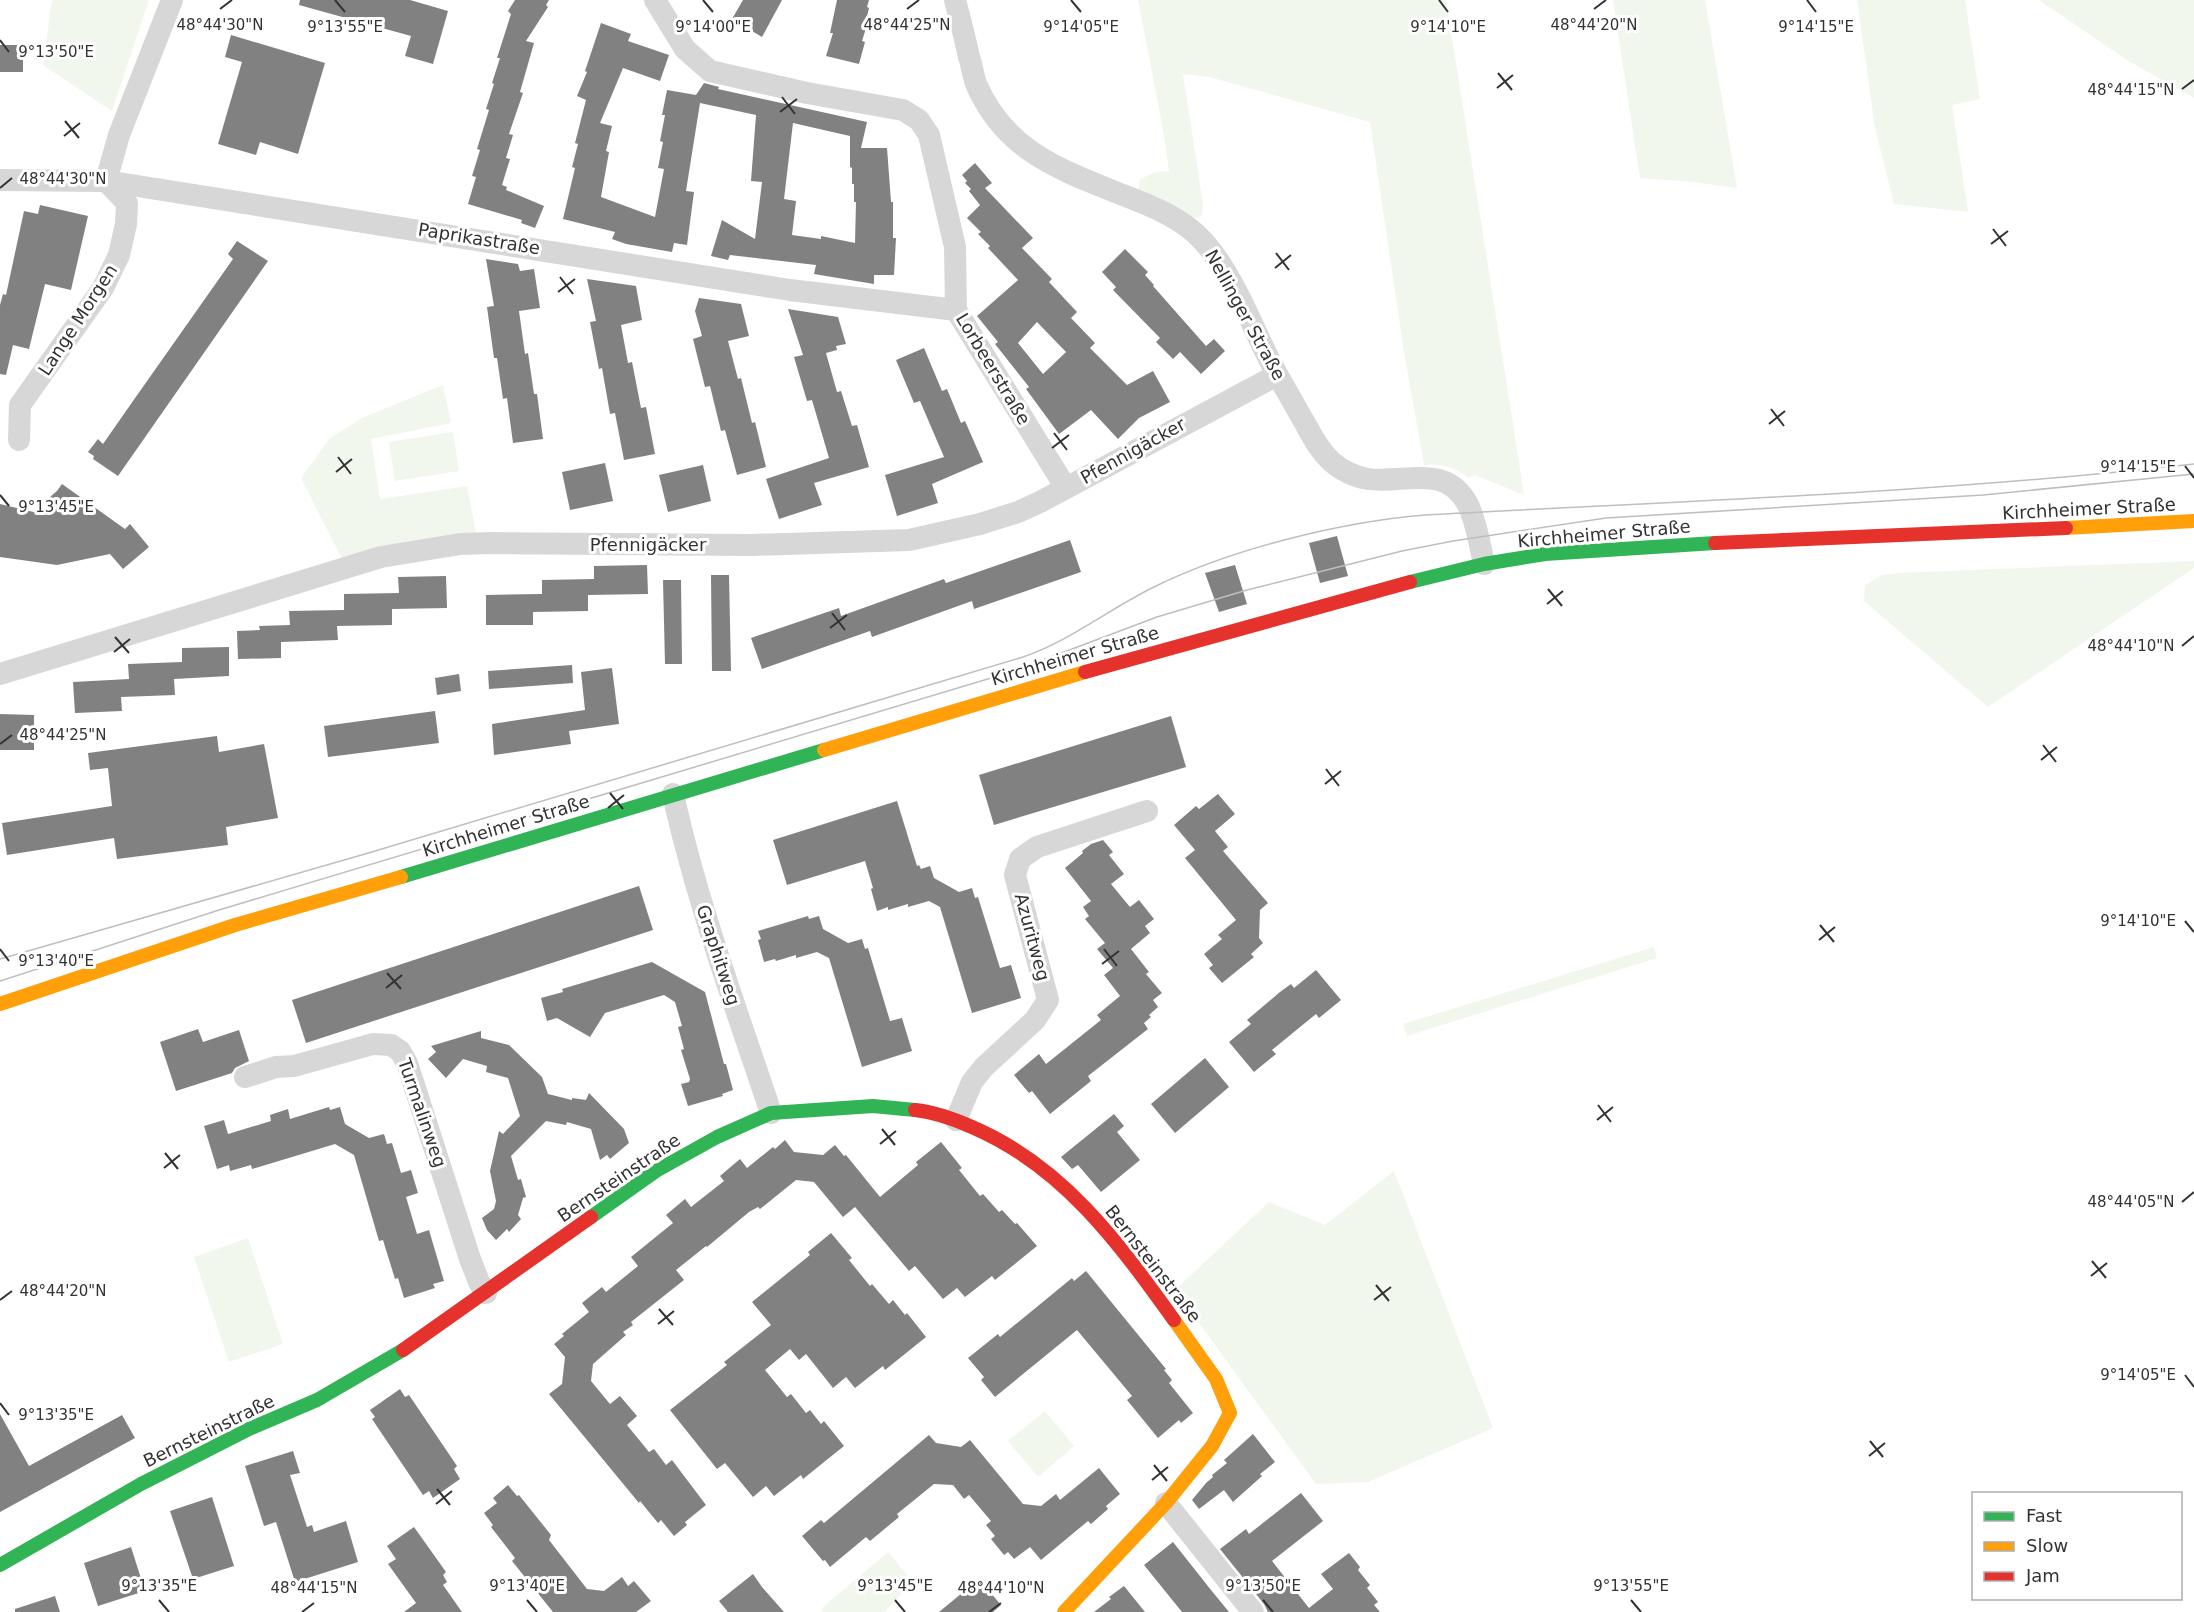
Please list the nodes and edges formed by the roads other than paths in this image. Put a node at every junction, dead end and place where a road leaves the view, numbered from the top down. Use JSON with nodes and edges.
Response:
{"nodes":[{"id":1,"x":172,"y":0,"type":"edge"},
{"id":2,"x":655,"y":0,"type":"edge"},
{"id":3,"x":955,"y":0,"type":"edge"},
{"id":4,"x":0,"y":180,"type":"edge"},
{"id":5,"x":106,"y":181,"type":"junction"},
{"id":6,"x":956,"y":310,"type":"junction"},
{"id":7,"x":1277,"y":375,"type":"junction"},
{"id":8,"x":19,"y":440,"type":"dead end"},
{"id":9,"x":1066,"y":488,"type":"junction"},
{"id":10,"x":2194,"y":521,"type":"edge"},
{"id":11,"x":1484,"y":564,"type":"junction"},
{"id":12,"x":0,"y":674,"type":"edge"},
{"id":13,"x":673,"y":794,"type":"junction"},
{"id":14,"x":1147,"y":811,"type":"dead end"},
{"id":15,"x":0,"y":1004,"type":"edge"},
{"id":16,"x":245,"y":1077,"type":"dead end"},
{"id":17,"x":771,"y":1113,"type":"junction"},
{"id":18,"x":956,"y":1120,"type":"junction"},
{"id":19,"x":486,"y":1293,"type":"junction"},
{"id":20,"x":1166,"y":1503,"type":"junction"},
{"id":21,"x":0,"y":1565,"type":"edge"},
{"id":22,"x":1065,"y":1612,"type":"edge"},
{"id":23,"x":1253,"y":1612,"type":"edge"}],
"edges":[{"from":1,"to":5,"type":"street"},
{"from":2,"to":6,"type":"street","name":"Lorbeerstraße"},
{"from":3,"to":7,"type":"street","name":"Nellinger Straße"},
{"from":4,"to":5,"type":"street","name":"Paprikastraße"},
{"from":5,"to":6,"type":"street","name":"Paprikastraße"},
{"from":5,"to":8,"type":"street","name":"Lange Morgen"},
{"from":6,"to":9,"type":"street","name":"Lorbeerstraße"},
{"from":7,"to":9,"type":"street","name":"Pfennigäcker"},
{"from":7,"to":11,"type":"street","name":"Nellinger Straße"},
{"from":9,"to":12,"type":"street","name":"Pfennigäcker"},
{"from":10,"to":11,"type":"main road","name":"Kirchheimer Straße"},
{"from":11,"to":13,"type":"main road","name":"Kirchheimer Straße"},
{"from":13,"to":15,"type":"main road","name":"Kirchheimer Straße"},
{"from":13,"to":17,"type":"street","name":"Graphitweg"},
{"from":14,"to":18,"type":"street","name":"Azuritweg"},
{"from":16,"to":19,"type":"street","name":"Turmalinweg"},
{"from":17,"to":18,"type":"main road","name":"Bernsteinstraße"},
{"from":17,"to":19,"type":"main road","name":"Bernsteinstraße"},
{"from":18,"to":20,"type":"main road","name":"Bernsteinstraße"},
{"from":19,"to":21,"type":"main road","name":"Bernsteinstraße"},
{"from":20,"to":22,"type":"main road","name":"Bernsteinstraße"},
{"from":20,"to":23,"type":"street"}]}
